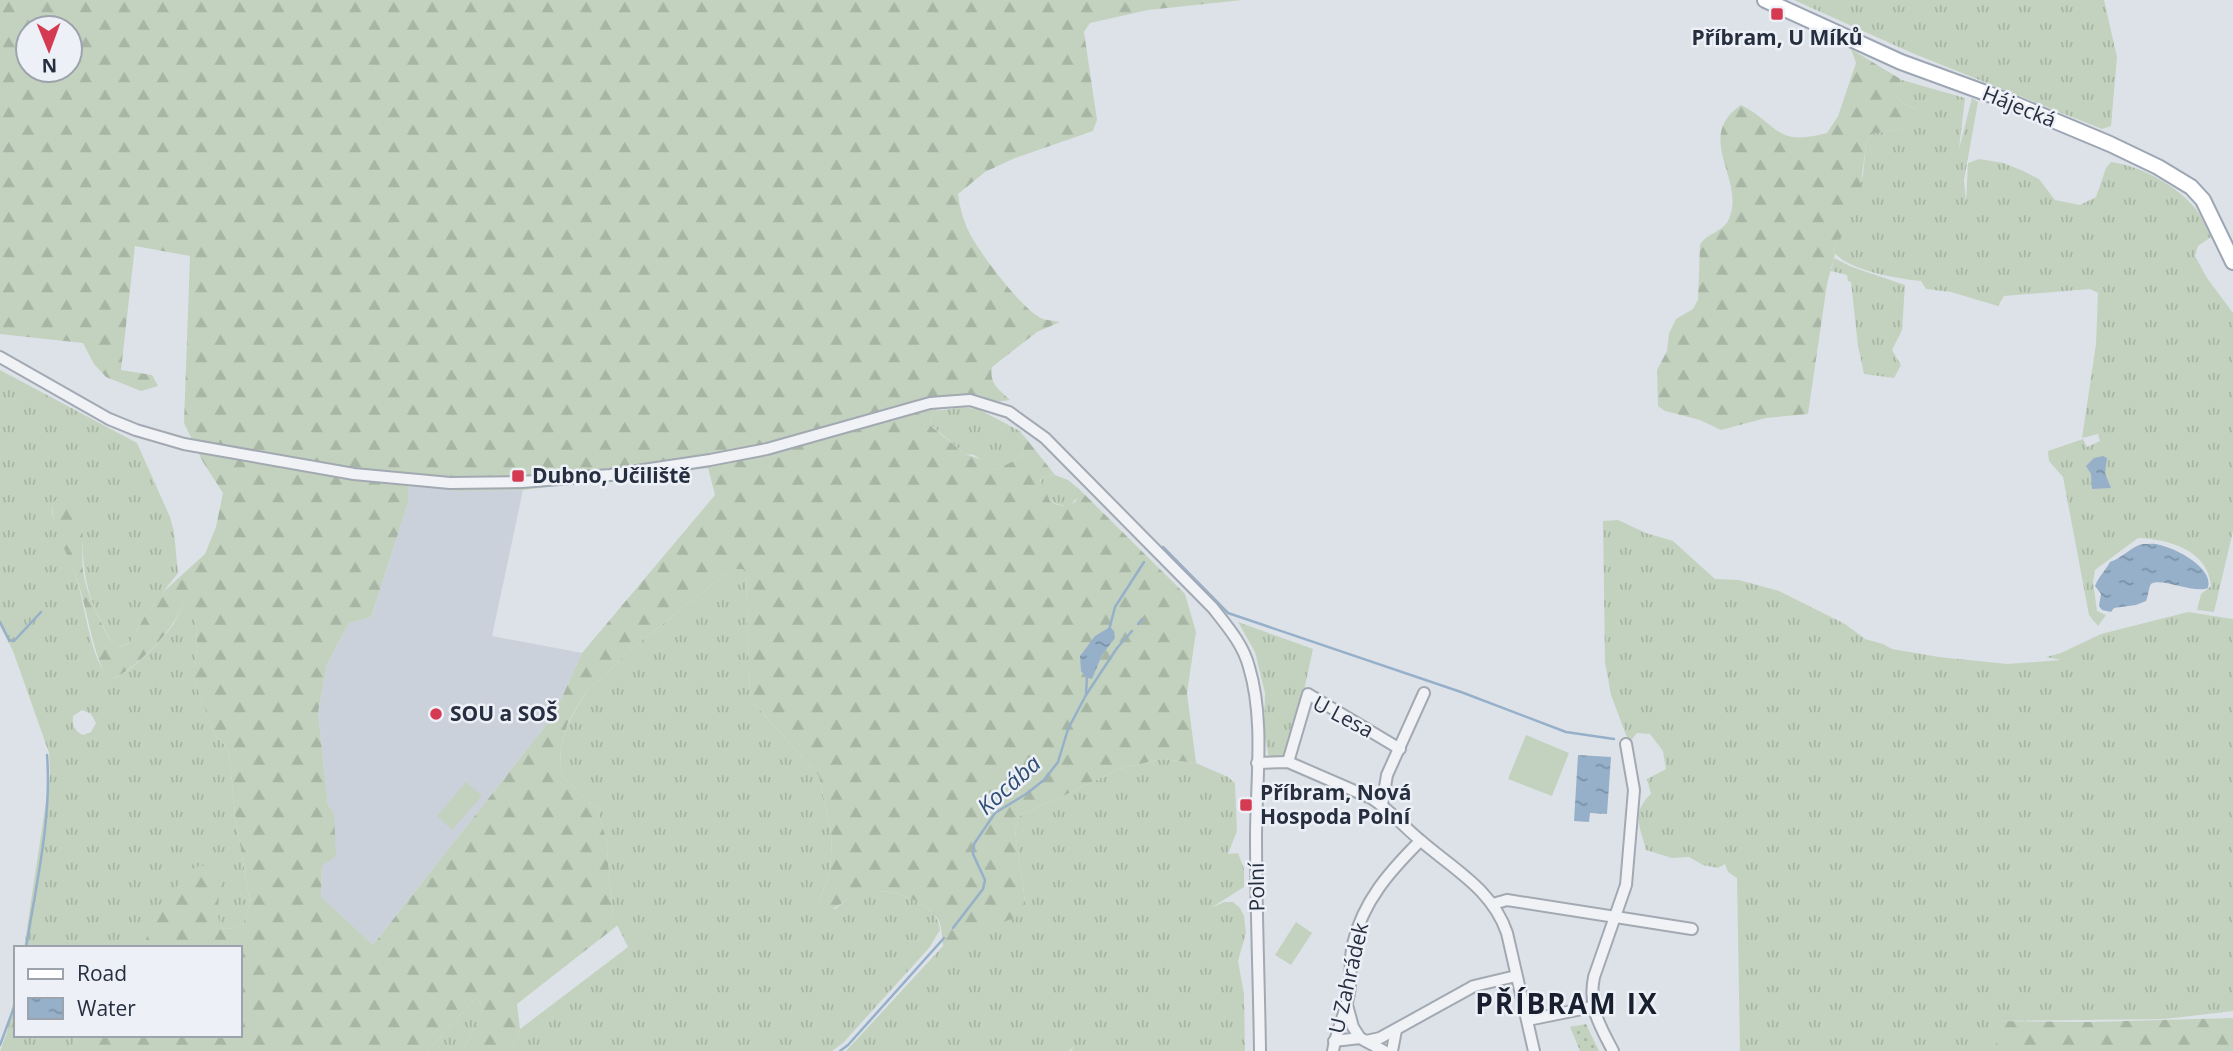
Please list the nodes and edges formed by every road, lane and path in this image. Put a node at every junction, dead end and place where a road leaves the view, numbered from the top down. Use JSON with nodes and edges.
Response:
{"nodes":[{"id":1,"x":1765,"y":0,"type":"edge"},
{"id":2,"x":2233,"y":262,"type":"edge"},
{"id":3,"x":0,"y":357,"type":"edge"},
{"id":4,"x":1424,"y":693,"type":"dead end"},
{"id":5,"x":1626,"y":744,"type":"dead end"},
{"id":6,"x":1400,"y":749,"type":"junction"},
{"id":7,"x":1288,"y":762,"type":"junction"},
{"id":8,"x":1257,"y":763,"type":"junction"},
{"id":9,"x":1382,"y":805,"type":"junction"},
{"id":10,"x":1420,"y":841,"type":"junction"},
{"id":11,"x":1493,"y":904,"type":"junction"},
{"id":12,"x":1616,"y":916,"type":"junction"},
{"id":13,"x":1692,"y":929,"type":"dead end"},
{"id":14,"x":1516,"y":976,"type":"junction"},
{"id":15,"x":1346,"y":1005,"type":"junction"},
{"id":16,"x":1592,"y":1007,"type":"junction"},
{"id":17,"x":1528,"y":1020,"type":"junction"},
{"id":18,"x":1396,"y":1030,"type":"junction"},
{"id":19,"x":1363,"y":1039,"type":"junction"},
{"id":20,"x":1333,"y":1046,"type":"edge"},
{"id":21,"x":1260,"y":1051,"type":"edge"},
{"id":22,"x":1384,"y":1051,"type":"edge"},
{"id":23,"x":1392,"y":1051,"type":"edge"},
{"id":24,"x":1534,"y":1051,"type":"edge"},
{"id":25,"x":1613,"y":1051,"type":"edge"}],
"edges":[{"from":1,"to":2,"type":"main road","name":"Hájecká"},
{"from":3,"to":8,"type":"street","name":"Polní"},
{"from":4,"to":6,"type":"street","name":"U Lesa"},
{"from":5,"to":12,"type":"street"},
{"from":6,"to":7,"type":"street","name":"U Lesa"},
{"from":6,"to":9,"type":"street","name":"U Lesa"},
{"from":7,"to":8,"type":"street"},
{"from":7,"to":9,"type":"street"},
{"from":8,"to":21,"type":"street","name":"Polní"},
{"from":9,"to":10,"type":"street"},
{"from":10,"to":11,"type":"street"},
{"from":10,"to":15,"type":"street","name":"U Zahrádek"},
{"from":11,"to":12,"type":"street"},
{"from":11,"to":14,"type":"street"},
{"from":12,"to":13,"type":"street"},
{"from":12,"to":16,"type":"street"},
{"from":14,"to":17,"type":"street"},
{"from":14,"to":18,"type":"street"},
{"from":15,"to":19,"type":"street"},
{"from":15,"to":20,"type":"street","name":"U Zahrádek"},
{"from":16,"to":17,"type":"street"},
{"from":16,"to":25,"type":"street"},
{"from":17,"to":24,"type":"street"},
{"from":18,"to":19,"type":"street"},
{"from":18,"to":23,"type":"street"},
{"from":19,"to":20,"type":"street"},
{"from":19,"to":22,"type":"street"}]}
